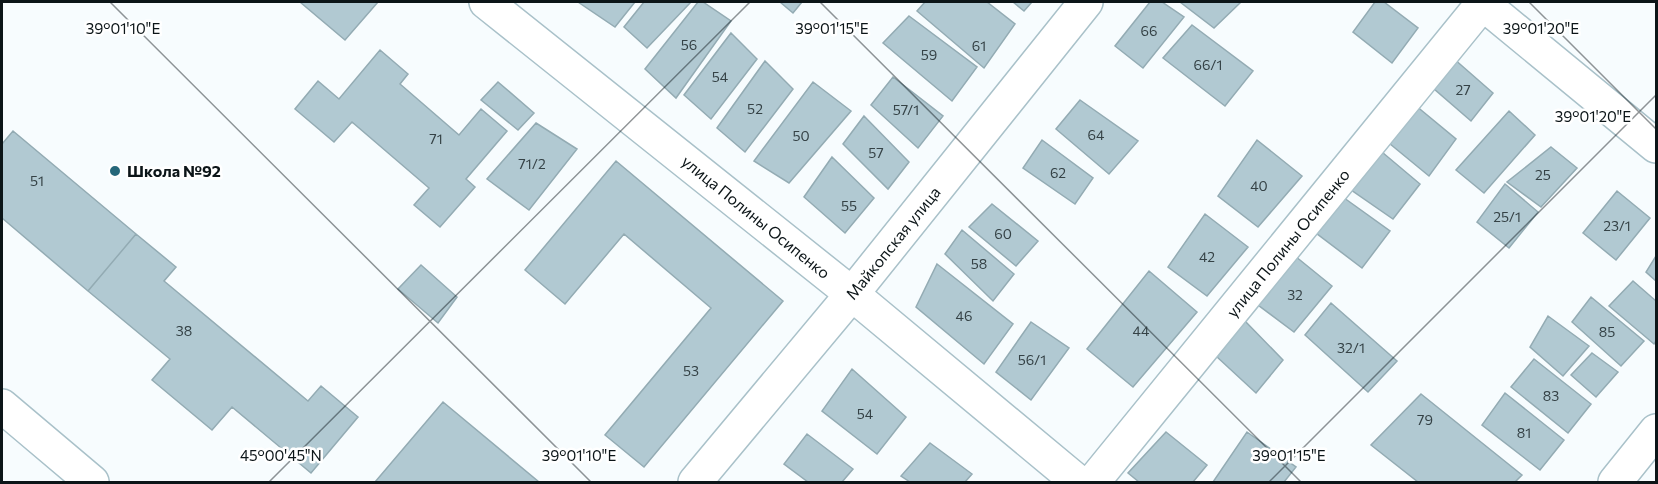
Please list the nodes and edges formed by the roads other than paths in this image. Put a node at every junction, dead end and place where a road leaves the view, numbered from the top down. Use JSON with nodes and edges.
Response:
{"nodes":[{"id":1,"x":486,"y":2,"type":"edge"},
{"id":2,"x":1086,"y":2,"type":"edge"},
{"id":3,"x":1482,"y":2,"type":"edge"},
{"id":4,"x":1656,"y":146,"type":"edge"},
{"id":5,"x":852,"y":294,"type":"junction"},
{"id":6,"x":2,"y":406,"type":"edge"},
{"id":7,"x":1656,"y":431,"type":"edge"},
{"id":8,"x":92,"y":483,"type":"edge"},
{"id":9,"x":695,"y":483,"type":"edge"},
{"id":10,"x":1078,"y":483,"type":"edge"},
{"id":11,"x":1093,"y":483,"type":"edge"},
{"id":12,"x":1615,"y":483,"type":"edge"}],
"edges":[{"from":1,"to":5,"type":"street","name":"улица Полины Осипенко"},
{"from":2,"to":5,"type":"street","name":"Майкопская улица"},
{"from":3,"to":4,"type":"street"},
{"from":3,"to":11,"type":"street","name":"улица Полины Осипенко"},
{"from":5,"to":9,"type":"street","name":"Майкопская улица"},
{"from":5,"to":10,"type":"street","name":"улица Полины Осипенко"},
{"from":6,"to":8,"type":"street"},
{"from":7,"to":12,"type":"street"}]}
